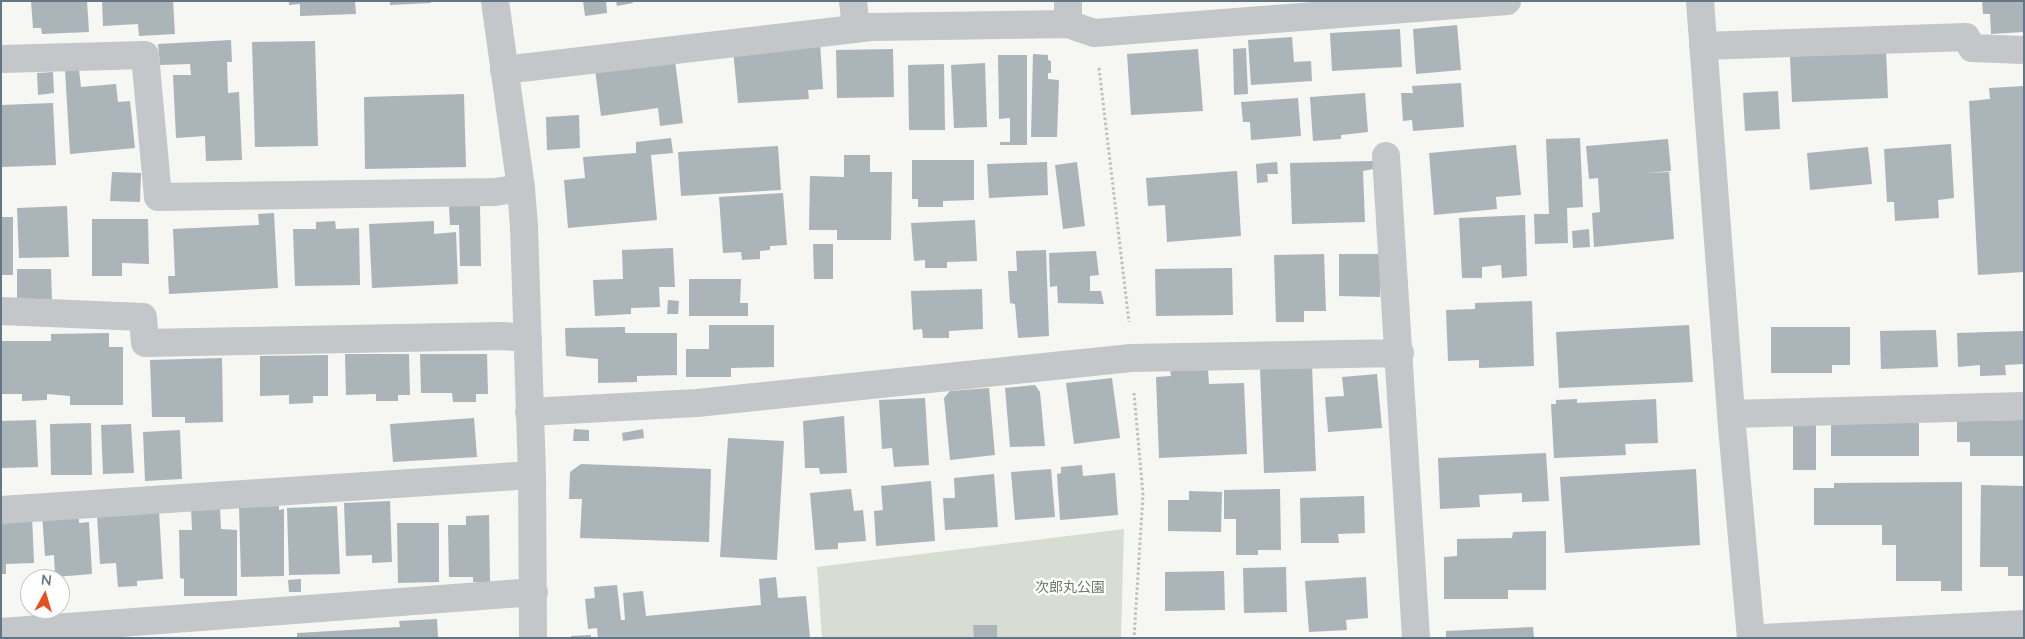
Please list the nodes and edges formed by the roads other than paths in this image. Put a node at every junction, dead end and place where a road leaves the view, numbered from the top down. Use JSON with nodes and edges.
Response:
{"nodes":[{"id":1,"x":495,"y":1,"type":"edge"},
{"id":2,"x":853,"y":1,"type":"edge"},
{"id":3,"x":1507,"y":1,"type":"edge"},
{"id":4,"x":1700,"y":1,"type":"edge"},
{"id":5,"x":1068,"y":13,"type":"edge"},
{"id":6,"x":856,"y":29,"type":"junction"},
{"id":7,"x":1703,"y":46,"type":"junction"},
{"id":8,"x":2024,"y":50,"type":"edge"},
{"id":9,"x":1,"y":58,"type":"edge"},
{"id":10,"x":504,"y":70,"type":"junction"},
{"id":11,"x":1386,"y":156,"type":"dead end"},
{"id":12,"x":521,"y":188,"type":"junction"},
{"id":13,"x":1,"y":311,"type":"edge"},
{"id":14,"x":528,"y":338,"type":"junction"},
{"id":15,"x":1400,"y":353,"type":"junction"},
{"id":16,"x":2024,"y":406,"type":"edge"},
{"id":17,"x":529,"y":412,"type":"junction"},
{"id":18,"x":1731,"y":414,"type":"junction"},
{"id":19,"x":532,"y":476,"type":"junction"},
{"id":20,"x":1,"y":510,"type":"edge"},
{"id":21,"x":534,"y":592,"type":"junction"},
{"id":22,"x":2024,"y":624,"type":"edge"},
{"id":23,"x":1,"y":632,"type":"edge"},
{"id":24,"x":533,"y":638,"type":"edge"},
{"id":25,"x":1416,"y":638,"type":"edge"},
{"id":26,"x":1751,"y":638,"type":"edge"},
{"id":27,"x":1764,"y":638,"type":"edge"}],
"edges":[{"from":1,"to":10,"type":"street"},
{"from":2,"to":6,"type":"street"},
{"from":3,"to":5,"type":"street"},
{"from":4,"to":7,"type":"street"},
{"from":5,"to":6,"type":"street"},
{"from":6,"to":10,"type":"street"},
{"from":7,"to":8,"type":"street"},
{"from":7,"to":18,"type":"street"},
{"from":9,"to":12,"type":"street"},
{"from":10,"to":12,"type":"street"},
{"from":11,"to":15,"type":"street"},
{"from":12,"to":14,"type":"street"},
{"from":13,"to":14,"type":"street"},
{"from":14,"to":17,"type":"street"},
{"from":15,"to":17,"type":"street"},
{"from":15,"to":25,"type":"street"},
{"from":16,"to":18,"type":"street"},
{"from":17,"to":19,"type":"street"},
{"from":18,"to":26,"type":"street"},
{"from":19,"to":20,"type":"street"},
{"from":19,"to":21,"type":"street"},
{"from":21,"to":23,"type":"street"},
{"from":21,"to":24,"type":"street"},
{"from":22,"to":27,"type":"street"}]}
